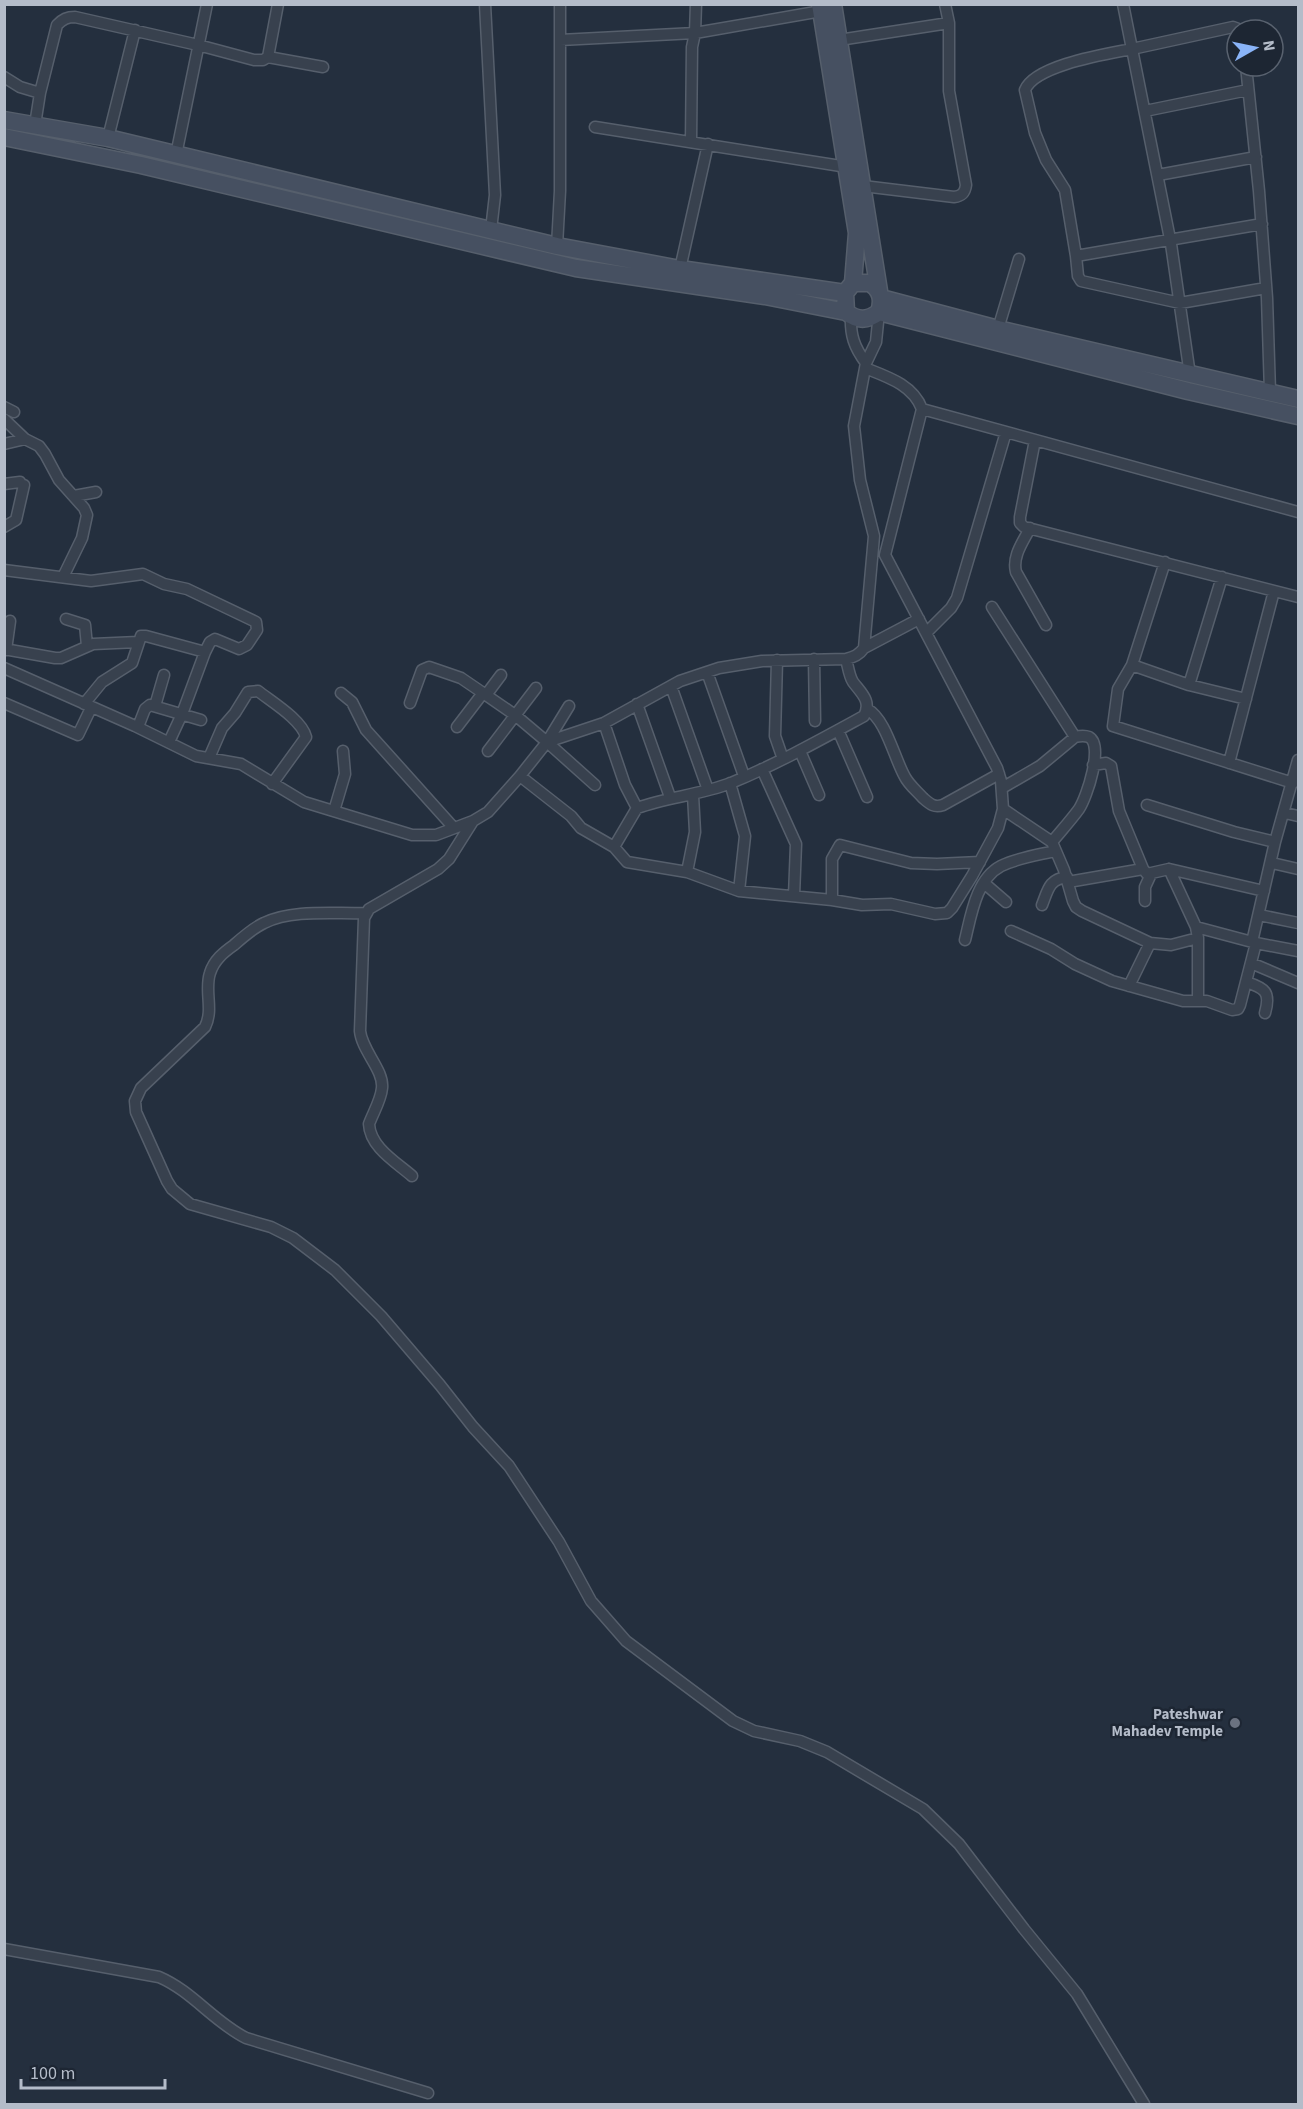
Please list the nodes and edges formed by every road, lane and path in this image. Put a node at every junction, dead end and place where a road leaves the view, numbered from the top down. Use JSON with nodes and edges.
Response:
{"nodes":[{"id":1,"x":207,"y":4,"type":"edge"},
{"id":2,"x":278,"y":4,"type":"edge"},
{"id":3,"x":485,"y":4,"type":"edge"},
{"id":4,"x":560,"y":4,"type":"edge"},
{"id":5,"x":696,"y":4,"type":"edge"},
{"id":6,"x":945,"y":4,"type":"edge"},
{"id":7,"x":1123,"y":4,"type":"edge"},
{"id":8,"x":827,"y":7,"type":"edge"},
{"id":9,"x":948,"y":23,"type":"junction"},
{"id":10,"x":1225,"y":29,"type":"edge"},
{"id":11,"x":135,"y":30,"type":"junction"},
{"id":12,"x":695,"y":33,"type":"junction"},
{"id":13,"x":560,"y":40,"type":"junction"},
{"id":14,"x":839,"y":40,"type":"junction"},
{"id":15,"x":198,"y":45,"type":"junction"},
{"id":16,"x":1132,"y":49,"type":"junction"},
{"id":17,"x":268,"y":57,"type":"junction"},
{"id":18,"x":323,"y":67,"type":"dead end"},
{"id":19,"x":4,"y":77,"type":"edge"},
{"id":20,"x":1247,"y":78,"type":"edge"},
{"id":21,"x":1248,"y":90,"type":"junction"},
{"id":22,"x":40,"y":93,"type":"junction"},
{"id":23,"x":1145,"y":111,"type":"junction"},
{"id":24,"x":4,"y":120,"type":"edge"},
{"id":25,"x":35,"y":125,"type":"junction"},
{"id":26,"x":595,"y":127,"type":"dead end"},
{"id":27,"x":4,"y":137,"type":"edge"},
{"id":28,"x":108,"y":138,"type":"junction"},
{"id":29,"x":691,"y":141,"type":"junction"},
{"id":30,"x":708,"y":144,"type":"junction"},
{"id":31,"x":176,"y":155,"type":"junction"},
{"id":32,"x":1256,"y":157,"type":"junction"},
{"id":33,"x":847,"y":167,"type":"junction"},
{"id":34,"x":1158,"y":175,"type":"junction"},
{"id":35,"x":863,"y":186,"type":"junction"},
{"id":36,"x":1262,"y":224,"type":"junction"},
{"id":37,"x":490,"y":230,"type":"junction"},
{"id":38,"x":1170,"y":239,"type":"junction"},
{"id":39,"x":557,"y":246,"type":"junction"},
{"id":40,"x":1076,"y":256,"type":"junction"},
{"id":41,"x":1019,"y":259,"type":"dead end"},
{"id":42,"x":680,"y":269,"type":"junction"},
{"id":43,"x":849,"y":288,"type":"junction"},
{"id":44,"x":1266,"y":288,"type":"junction"},
{"id":45,"x":880,"y":300,"type":"junction"},
{"id":46,"x":1180,"y":303,"type":"junction"},
{"id":47,"x":848,"y":314,"type":"junction"},
{"id":48,"x":998,"y":329,"type":"junction"},
{"id":49,"x":866,"y":365,"type":"junction"},
{"id":50,"x":1191,"y":375,"type":"junction"},
{"id":51,"x":1270,"y":392,"type":"junction"},
{"id":52,"x":1299,"y":399,"type":"edge"},
{"id":53,"x":922,"y":409,"type":"junction"},
{"id":54,"x":1299,"y":416,"type":"edge"},
{"id":55,"x":4,"y":419,"type":"edge"},
{"id":56,"x":1014,"y":434,"type":"junction"},
{"id":57,"x":25,"y":439,"type":"junction"},
{"id":58,"x":1035,"y":440,"type":"junction"},
{"id":59,"x":4,"y":444,"type":"edge"},
{"id":60,"x":4,"y":484,"type":"edge"},
{"id":61,"x":96,"y":492,"type":"dead end"},
{"id":62,"x":74,"y":496,"type":"junction"},
{"id":63,"x":1299,"y":512,"type":"edge"},
{"id":64,"x":4,"y":527,"type":"edge"},
{"id":65,"x":1030,"y":528,"type":"junction"},
{"id":66,"x":874,"y":537,"type":"junction"},
{"id":67,"x":885,"y":555,"type":"junction"},
{"id":68,"x":1165,"y":562,"type":"junction"},
{"id":69,"x":891,"y":567,"type":"junction"},
{"id":70,"x":4,"y":570,"type":"edge"},
{"id":71,"x":871,"y":575,"type":"junction"},
{"id":72,"x":63,"y":577,"type":"junction"},
{"id":73,"x":1222,"y":577,"type":"junction"},
{"id":74,"x":1274,"y":591,"type":"junction"},
{"id":75,"x":1299,"y":597,"type":"edge"},
{"id":76,"x":992,"y":607,"type":"dead end"},
{"id":77,"x":66,"y":619,"type":"dead end"},
{"id":78,"x":919,"y":619,"type":"junction"},
{"id":79,"x":10,"y":621,"type":"dead end"},
{"id":80,"x":1046,"y":625,"type":"dead end"},
{"id":81,"x":927,"y":632,"type":"junction"},
{"id":82,"x":138,"y":642,"type":"junction"},
{"id":83,"x":87,"y":646,"type":"junction"},
{"id":84,"x":864,"y":648,"type":"junction"},
{"id":85,"x":5,"y":649,"type":"edge"},
{"id":86,"x":205,"y":652,"type":"junction"},
{"id":87,"x":846,"y":658,"type":"junction"},
{"id":88,"x":814,"y":659,"type":"junction"},
{"id":89,"x":777,"y":660,"type":"junction"},
{"id":90,"x":1132,"y":664,"type":"junction"},
{"id":91,"x":4,"y":668,"type":"edge"},
{"id":92,"x":707,"y":672,"type":"junction"},
{"id":93,"x":164,"y":675,"type":"dead end"},
{"id":94,"x":501,"y":675,"type":"dead end"},
{"id":95,"x":671,"y":686,"type":"junction"},
{"id":96,"x":1189,"y":686,"type":"junction"},
{"id":97,"x":536,"y":688,"type":"dead end"},
{"id":98,"x":341,"y":693,"type":"dead end"},
{"id":99,"x":484,"y":694,"type":"junction"},
{"id":100,"x":1246,"y":699,"type":"junction"},
{"id":101,"x":4,"y":703,"type":"edge"},
{"id":102,"x":410,"y":703,"type":"dead end"},
{"id":103,"x":866,"y":703,"type":"junction"},
{"id":104,"x":637,"y":704,"type":"junction"},
{"id":105,"x":569,"y":705,"type":"dead end"},
{"id":106,"x":88,"y":706,"type":"junction"},
{"id":107,"x":155,"y":706,"type":"junction"},
{"id":108,"x":182,"y":714,"type":"junction"},
{"id":109,"x":515,"y":715,"type":"junction"},
{"id":110,"x":201,"y":720,"type":"dead end"},
{"id":111,"x":815,"y":721,"type":"dead end"},
{"id":112,"x":604,"y":723,"type":"junction"},
{"id":113,"x":138,"y":727,"type":"junction"},
{"id":114,"x":457,"y":727,"type":"dead end"},
{"id":115,"x":838,"y":730,"type":"junction"},
{"id":116,"x":1074,"y":737,"type":"junction"},
{"id":117,"x":169,"y":742,"type":"junction"},
{"id":118,"x":547,"y":742,"type":"junction"},
{"id":119,"x":343,"y":751,"type":"dead end"},
{"id":120,"x":488,"y":751,"type":"dead end"},
{"id":121,"x":800,"y":751,"type":"junction"},
{"id":122,"x":783,"y":757,"type":"junction"},
{"id":123,"x":209,"y":758,"type":"junction"},
{"id":124,"x":1298,"y":762,"type":"edge"},
{"id":125,"x":1229,"y":763,"type":"junction"},
{"id":126,"x":1093,"y":765,"type":"junction"},
{"id":127,"x":762,"y":769,"type":"junction"},
{"id":128,"x":999,"y":774,"type":"junction"},
{"id":129,"x":744,"y":775,"type":"junction"},
{"id":130,"x":520,"y":776,"type":"junction"},
{"id":131,"x":730,"y":783,"type":"junction"},
{"id":132,"x":1293,"y":783,"type":"junction"},
{"id":133,"x":272,"y":784,"type":"junction"},
{"id":134,"x":595,"y":785,"type":"dead end"},
{"id":135,"x":707,"y":788,"type":"junction"},
{"id":136,"x":1002,"y":788,"type":"junction"},
{"id":137,"x":693,"y":795,"type":"junction"},
{"id":138,"x":819,"y":795,"type":"dead end"},
{"id":139,"x":669,"y":797,"type":"junction"},
{"id":140,"x":867,"y":797,"type":"dead end"},
{"id":141,"x":1147,"y":805,"type":"dead end"},
{"id":142,"x":637,"y":808,"type":"junction"},
{"id":143,"x":1003,"y":809,"type":"junction"},
{"id":144,"x":334,"y":811,"type":"junction"},
{"id":145,"x":1285,"y":813,"type":"junction"},
{"id":146,"x":1299,"y":816,"type":"edge"},
{"id":147,"x":473,"y":820,"type":"junction"},
{"id":148,"x":454,"y":828,"type":"junction"},
{"id":149,"x":1275,"y":842,"type":"junction"},
{"id":150,"x":1054,"y":846,"type":"junction"},
{"id":151,"x":614,"y":847,"type":"junction"},
{"id":152,"x":980,"y":862,"type":"junction"},
{"id":153,"x":1272,"y":863,"type":"junction"},
{"id":154,"x":1169,"y":868,"type":"junction"},
{"id":155,"x":1299,"y":869,"type":"edge"},
{"id":156,"x":1147,"y":871,"type":"junction"},
{"id":157,"x":687,"y":872,"type":"junction"},
{"id":158,"x":1067,"y":880,"type":"junction"},
{"id":159,"x":984,"y":883,"type":"junction"},
{"id":160,"x":739,"y":891,"type":"junction"},
{"id":161,"x":1264,"y":891,"type":"junction"},
{"id":162,"x":794,"y":896,"type":"junction"},
{"id":163,"x":832,"y":900,"type":"junction"},
{"id":164,"x":1145,"y":901,"type":"dead end"},
{"id":165,"x":1006,"y":902,"type":"dead end"},
{"id":166,"x":1042,"y":905,"type":"dead end"},
{"id":167,"x":366,"y":913,"type":"junction"},
{"id":168,"x":1259,"y":915,"type":"junction"},
{"id":169,"x":1299,"y":923,"type":"edge"},
{"id":170,"x":1011,"y":931,"type":"dead end"},
{"id":171,"x":1197,"y":933,"type":"junction"},
{"id":172,"x":965,"y":940,"type":"dead end"},
{"id":173,"x":1254,"y":942,"type":"junction"},
{"id":174,"x":1150,"y":943,"type":"junction"},
{"id":175,"x":1299,"y":951,"type":"edge"},
{"id":176,"x":1251,"y":963,"type":"junction"},
{"id":177,"x":1246,"y":982,"type":"junction"},
{"id":178,"x":1299,"y":983,"type":"edge"},
{"id":179,"x":1129,"y":986,"type":"junction"},
{"id":180,"x":1198,"y":1001,"type":"junction"},
{"id":181,"x":1265,"y":1013,"type":"dead end"},
{"id":182,"x":412,"y":1176,"type":"dead end"},
{"id":183,"x":4,"y":1949,"type":"edge"},
{"id":184,"x":428,"y":2092,"type":"dead end"},
{"id":185,"x":1144,"y":2104,"type":"edge"}],
"edges":[{"from":1,"to":15,"type":"street"},
{"from":2,"to":17,"type":"street"},
{"from":3,"to":37,"type":"street"},
{"from":4,"to":13,"type":"street"},
{"from":5,"to":12,"type":"street"},
{"from":6,"to":9,"type":"street"},
{"from":7,"to":16,"type":"street"},
{"from":8,"to":12,"type":"street"},
{"from":8,"to":14,"type":"main road"},
{"from":8,"to":33,"type":"main road"},
{"from":9,"to":14,"type":"street"},
{"from":9,"to":35,"type":"street"},
{"from":10,"to":16,"type":"street"},
{"from":11,"to":15,"type":"street"},
{"from":11,"to":22,"type":"street"},
{"from":11,"to":28,"type":"street"},
{"from":12,"to":13,"type":"street"},
{"from":12,"to":29,"type":"street"},
{"from":13,"to":39,"type":"street"},
{"from":14,"to":35,"type":"main road"},
{"from":15,"to":17,"type":"street"},
{"from":15,"to":31,"type":"street"},
{"from":16,"to":23,"type":"street"},
{"from":16,"to":40,"type":"street"},
{"from":17,"to":18,"type":"street"},
{"from":19,"to":22,"type":"street"},
{"from":20,"to":21,"type":"street"},
{"from":21,"to":23,"type":"street"},
{"from":21,"to":32,"type":"street"},
{"from":22,"to":25,"type":"street"},
{"from":23,"to":34,"type":"street"},
{"from":24,"to":25,"type":"main road"},
{"from":25,"to":28,"type":"main road"},
{"from":26,"to":29,"type":"street"},
{"from":27,"to":47,"type":"main road"},
{"from":28,"to":31,"type":"main road"},
{"from":29,"to":30,"type":"street"},
{"from":30,"to":33,"type":"street"},
{"from":30,"to":42,"type":"street"},
{"from":31,"to":37,"type":"main road"},
{"from":32,"to":34,"type":"street"},
{"from":32,"to":36,"type":"street"},
{"from":33,"to":43,"type":"main road"},
{"from":34,"to":38,"type":"street"},
{"from":35,"to":45,"type":"main road"},
{"from":36,"to":38,"type":"street"},
{"from":36,"to":44,"type":"street"},
{"from":37,"to":39,"type":"main road"},
{"from":38,"to":40,"type":"street"},
{"from":38,"to":46,"type":"street"},
{"from":39,"to":42,"type":"main road"},
{"from":40,"to":46,"type":"street"},
{"from":41,"to":48,"type":"street"},
{"from":42,"to":43,"type":"main road"},
{"from":43,"to":45,"type":"main road"},
{"from":43,"to":47,"type":"main road"},
{"from":44,"to":46,"type":"street"},
{"from":44,"to":51,"type":"street"},
{"from":45,"to":47,"type":"main road"},
{"from":45,"to":48,"type":"main road"},
{"from":45,"to":49,"type":"street"},
{"from":45,"to":54,"type":"main road"},
{"from":46,"to":50,"type":"street"},
{"from":47,"to":49,"type":"street"},
{"from":48,"to":50,"type":"main road"},
{"from":49,"to":53,"type":"street"},
{"from":49,"to":66,"type":"street"},
{"from":50,"to":51,"type":"main road"},
{"from":51,"to":52,"type":"main road"},
{"from":53,"to":56,"type":"street"},
{"from":53,"to":67,"type":"street"},
{"from":55,"to":57,"type":"street"},
{"from":56,"to":58,"type":"street"},
{"from":56,"to":81,"type":"street"},
{"from":57,"to":59,"type":"street"},
{"from":57,"to":62,"type":"street"},
{"from":58,"to":63,"type":"street"},
{"from":58,"to":65,"type":"street"},
{"from":60,"to":64,"type":"street"},
{"from":61,"to":62,"type":"street"},
{"from":62,"to":72,"type":"street"},
{"from":65,"to":68,"type":"street"},
{"from":65,"to":80,"type":"street"},
{"from":66,"to":67,"type":"street"},
{"from":66,"to":71,"type":"street"},
{"from":67,"to":69,"type":"street"},
{"from":68,"to":73,"type":"street"},
{"from":68,"to":90,"type":"street"},
{"from":69,"to":71,"type":"street"},
{"from":69,"to":78,"type":"street"},
{"from":70,"to":72,"type":"street"},
{"from":71,"to":84,"type":"street"},
{"from":72,"to":86,"type":"street"},
{"from":73,"to":74,"type":"street"},
{"from":73,"to":96,"type":"street"},
{"from":74,"to":75,"type":"street"},
{"from":74,"to":100,"type":"street"},
{"from":76,"to":116,"type":"street"},
{"from":77,"to":83,"type":"street"},
{"from":78,"to":81,"type":"street"},
{"from":78,"to":84,"type":"street"},
{"from":79,"to":85,"type":"street"},
{"from":81,"to":128,"type":"street"},
{"from":82,"to":83,"type":"street"},
{"from":82,"to":86,"type":"street"},
{"from":82,"to":106,"type":"street"},
{"from":83,"to":85,"type":"street"},
{"from":84,"to":87,"type":"street"},
{"from":86,"to":108,"type":"street"},
{"from":87,"to":88,"type":"street"},
{"from":87,"to":103,"type":"street"},
{"from":88,"to":89,"type":"street"},
{"from":88,"to":111,"type":"street"},
{"from":89,"to":92,"type":"street"},
{"from":89,"to":122,"type":"street"},
{"from":90,"to":96,"type":"street"},
{"from":90,"to":125,"type":"street"},
{"from":91,"to":106,"type":"street"},
{"from":92,"to":95,"type":"street"},
{"from":92,"to":129,"type":"street"},
{"from":93,"to":107,"type":"street"},
{"from":94,"to":99,"type":"street"},
{"from":95,"to":104,"type":"street"},
{"from":95,"to":135,"type":"street"},
{"from":96,"to":100,"type":"street"},
{"from":97,"to":109,"type":"street"},
{"from":98,"to":148,"type":"street"},
{"from":99,"to":102,"type":"street"},
{"from":99,"to":109,"type":"street"},
{"from":99,"to":114,"type":"street"},
{"from":100,"to":125,"type":"street"},
{"from":101,"to":106,"type":"street"},
{"from":103,"to":115,"type":"street"},
{"from":103,"to":128,"type":"street"},
{"from":104,"to":112,"type":"street"},
{"from":104,"to":139,"type":"street"},
{"from":105,"to":118,"type":"street"},
{"from":106,"to":113,"type":"street"},
{"from":107,"to":108,"type":"street"},
{"from":107,"to":113,"type":"street"},
{"from":108,"to":110,"type":"street"},
{"from":108,"to":117,"type":"street"},
{"from":109,"to":118,"type":"street"},
{"from":109,"to":120,"type":"street"},
{"from":112,"to":118,"type":"street"},
{"from":112,"to":142,"type":"street"},
{"from":113,"to":117,"type":"street"},
{"from":115,"to":121,"type":"street"},
{"from":115,"to":140,"type":"street"},
{"from":116,"to":126,"type":"street"},
{"from":116,"to":136,"type":"street"},
{"from":117,"to":123,"type":"street"},
{"from":118,"to":130,"type":"street"},
{"from":118,"to":134,"type":"street"},
{"from":119,"to":144,"type":"street"},
{"from":121,"to":122,"type":"street"},
{"from":121,"to":138,"type":"street"},
{"from":122,"to":127,"type":"street"},
{"from":123,"to":133,"type":"street"},
{"from":123,"to":133,"type":"street"},
{"from":124,"to":132,"type":"street"},
{"from":125,"to":132,"type":"street"},
{"from":126,"to":150,"type":"street"},
{"from":126,"to":156,"type":"street"},
{"from":127,"to":129,"type":"street"},
{"from":127,"to":162,"type":"street"},
{"from":128,"to":136,"type":"street"},
{"from":129,"to":131,"type":"street"},
{"from":130,"to":147,"type":"street"},
{"from":130,"to":151,"type":"street"},
{"from":131,"to":135,"type":"street"},
{"from":131,"to":160,"type":"street"},
{"from":132,"to":145,"type":"street"},
{"from":133,"to":144,"type":"street"},
{"from":135,"to":137,"type":"street"},
{"from":136,"to":143,"type":"street"},
{"from":137,"to":139,"type":"street"},
{"from":137,"to":157,"type":"street"},
{"from":139,"to":142,"type":"street"},
{"from":141,"to":149,"type":"street"},
{"from":142,"to":151,"type":"street"},
{"from":143,"to":150,"type":"street"},
{"from":143,"to":152,"type":"street"},
{"from":144,"to":148,"type":"street"},
{"from":145,"to":146,"type":"street"},
{"from":145,"to":149,"type":"street"},
{"from":147,"to":148,"type":"street"},
{"from":147,"to":167,"type":"street"},
{"from":149,"to":153,"type":"street"},
{"from":150,"to":158,"type":"street"},
{"from":150,"to":159,"type":"street"},
{"from":151,"to":157,"type":"street"},
{"from":152,"to":163,"type":"street"},
{"from":152,"to":163,"type":"street"},
{"from":153,"to":155,"type":"street"},
{"from":153,"to":161,"type":"street"},
{"from":154,"to":156,"type":"street"},
{"from":154,"to":161,"type":"street"},
{"from":154,"to":171,"type":"street"},
{"from":156,"to":158,"type":"street"},
{"from":156,"to":164,"type":"street"},
{"from":157,"to":160,"type":"street"},
{"from":158,"to":166,"type":"street"},
{"from":158,"to":174,"type":"street"},
{"from":159,"to":165,"type":"street"},
{"from":159,"to":172,"type":"street"},
{"from":160,"to":162,"type":"street"},
{"from":161,"to":168,"type":"street"},
{"from":162,"to":163,"type":"street"},
{"from":167,"to":182,"type":"street"},
{"from":167,"to":185,"type":"street"},
{"from":168,"to":169,"type":"street"},
{"from":168,"to":173,"type":"street"},
{"from":170,"to":179,"type":"street"},
{"from":171,"to":173,"type":"street"},
{"from":171,"to":174,"type":"street"},
{"from":171,"to":180,"type":"street"},
{"from":173,"to":175,"type":"street"},
{"from":173,"to":176,"type":"street"},
{"from":174,"to":179,"type":"street"},
{"from":176,"to":177,"type":"street"},
{"from":176,"to":178,"type":"street"},
{"from":177,"to":180,"type":"street"},
{"from":177,"to":181,"type":"street"},
{"from":179,"to":180,"type":"street"},
{"from":183,"to":184,"type":"street"}]}
